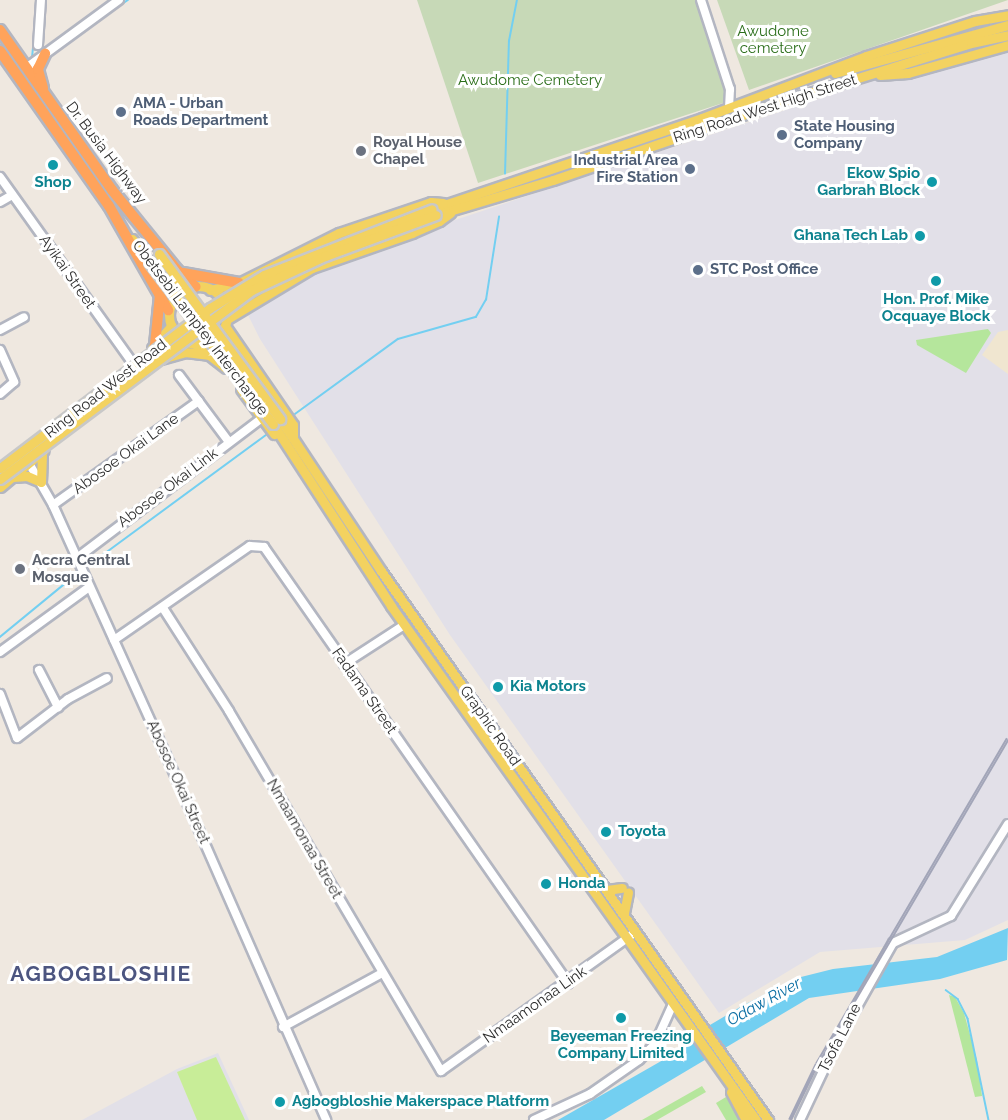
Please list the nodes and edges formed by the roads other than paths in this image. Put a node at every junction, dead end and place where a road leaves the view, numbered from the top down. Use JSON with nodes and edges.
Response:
{"nodes":[{"id":1,"x":41,"y":0,"type":"edge"},
{"id":2,"x":119,"y":0,"type":"edge"},
{"id":3,"x":700,"y":0,"type":"edge"},
{"id":4,"x":110,"y":3,"type":"edge"},
{"id":5,"x":1008,"y":15,"type":"edge"},
{"id":6,"x":1008,"y":25,"type":"edge"},
{"id":7,"x":0,"y":30,"type":"edge"},
{"id":8,"x":1008,"y":35,"type":"edge"},
{"id":9,"x":0,"y":42,"type":"edge"},
{"id":10,"x":1008,"y":45,"type":"edge"},
{"id":11,"x":41,"y":50,"type":"junction"},
{"id":12,"x":0,"y":51,"type":"edge"},
{"id":13,"x":26,"y":68,"type":"junction"},
{"id":14,"x":820,"y":76,"type":"junction"},
{"id":15,"x":866,"y":76,"type":"junction"},
{"id":16,"x":21,"y":80,"type":"junction"},
{"id":17,"x":730,"y":89,"type":"junction"},
{"id":18,"x":49,"y":102,"type":"junction"},
{"id":19,"x":745,"y":103,"type":"junction"},
{"id":20,"x":729,"y":108,"type":"junction"},
{"id":21,"x":0,"y":177,"type":"edge"},
{"id":22,"x":12,"y":195,"type":"junction"},
{"id":23,"x":0,"y":202,"type":"edge"},
{"id":24,"x":450,"y":207,"type":"junction"},
{"id":25,"x":126,"y":208,"type":"junction"},
{"id":26,"x":115,"y":215,"type":"junction"},
{"id":27,"x":177,"y":270,"type":"junction"},
{"id":28,"x":239,"y":283,"type":"junction"},
{"id":29,"x":196,"y":287,"type":"junction"},
{"id":30,"x":160,"y":289,"type":"junction"},
{"id":31,"x":210,"y":290,"type":"junction"},
{"id":32,"x":168,"y":310,"type":"junction"},
{"id":33,"x":214,"y":311,"type":"junction"},
{"id":34,"x":24,"y":317,"type":"dead end"},
{"id":35,"x":227,"y":322,"type":"junction"},
{"id":36,"x":172,"y":325,"type":"junction"},
{"id":37,"x":0,"y":330,"type":"edge"},
{"id":38,"x":191,"y":343,"type":"junction"},
{"id":39,"x":155,"y":345,"type":"junction"},
{"id":40,"x":0,"y":350,"type":"edge"},
{"id":41,"x":214,"y":357,"type":"junction"},
{"id":42,"x":161,"y":359,"type":"junction"},
{"id":43,"x":135,"y":366,"type":"junction"},
{"id":44,"x":179,"y":375,"type":"dead end"},
{"id":45,"x":0,"y":394,"type":"edge"},
{"id":46,"x":199,"y":401,"type":"junction"},
{"id":47,"x":261,"y":418,"type":"junction"},
{"id":48,"x":277,"y":422,"type":"junction"},
{"id":49,"x":289,"y":439,"type":"junction"},
{"id":50,"x":229,"y":442,"type":"junction"},
{"id":51,"x":21,"y":449,"type":"junction"},
{"id":52,"x":43,"y":450,"type":"junction"},
{"id":53,"x":30,"y":464,"type":"junction"},
{"id":54,"x":0,"y":466,"type":"edge"},
{"id":55,"x":13,"y":477,"type":"junction"},
{"id":56,"x":0,"y":479,"type":"edge"},
{"id":57,"x":41,"y":482,"type":"junction"},
{"id":58,"x":0,"y":487,"type":"edge"},
{"id":59,"x":53,"y":506,"type":"junction"},
{"id":60,"x":77,"y":559,"type":"junction"},
{"id":61,"x":87,"y":584,"type":"junction"},
{"id":62,"x":163,"y":608,"type":"junction"},
{"id":63,"x":404,"y":625,"type":"junction"},
{"id":64,"x":114,"y":640,"type":"junction"},
{"id":65,"x":0,"y":652,"type":"edge"},
{"id":66,"x":344,"y":664,"type":"junction"},
{"id":67,"x":39,"y":670,"type":"dead end"},
{"id":68,"x":107,"y":678,"type":"dead end"},
{"id":69,"x":0,"y":694,"type":"edge"},
{"id":70,"x":58,"y":707,"type":"junction"},
{"id":71,"x":1008,"y":824,"type":"edge"},
{"id":72,"x":607,"y":890,"type":"junction"},
{"id":73,"x":624,"y":913,"type":"junction"},
{"id":74,"x":638,"y":931,"type":"junction"},
{"id":75,"x":627,"y":938,"type":"junction"},
{"id":76,"x":382,"y":973,"type":"junction"},
{"id":77,"x":568,"y":982,"type":"junction"},
{"id":78,"x":674,"y":1004,"type":"junction"},
{"id":79,"x":284,"y":1027,"type":"junction"},
{"id":80,"x":723,"y":1066,"type":"junction"},
{"id":81,"x":441,"y":1071,"type":"joint"},
{"id":82,"x":730,"y":1087,"type":"junction"},
{"id":83,"x":326,"y":1120,"type":"edge"},
{"id":84,"x":534,"y":1120,"type":"edge"},
{"id":85,"x":746,"y":1120,"type":"edge"},
{"id":86,"x":756,"y":1120,"type":"edge"},
{"id":87,"x":770,"y":1120,"type":"edge"},
{"id":88,"x":800,"y":1120,"type":"edge"}],
"edges":[{"from":1,"to":11,"type":"street"},
{"from":2,"to":4,"type":"street"},
{"from":3,"to":17,"type":"street"},
{"from":4,"to":11,"type":"street"},
{"from":5,"to":14,"type":"main road","name":"Ring Road West High Street"},
{"from":6,"to":14,"type":"main road","name":"Ring Road West High Street"},
{"from":7,"to":13,"type":"highway","name":"Dr. Busia Highway"},
{"from":8,"to":15,"type":"main road","name":"Ring Road West High Street"},
{"from":9,"to":16,"type":"highway"},
{"from":10,"to":15,"type":"main road","name":"Ring Road West High Street"},
{"from":11,"to":13,"type":"street"},
{"from":11,"to":18,"type":"highway"},
{"from":12,"to":16,"type":"highway","name":"Dr. Busia Highway"},
{"from":13,"to":18,"type":"highway","name":"Dr. Busia Highway"},
{"from":14,"to":19,"type":"main road","name":"Ring Road West High Street"},
{"from":15,"to":24,"type":"main road","name":"Ring Road West High Street"},
{"from":16,"to":26,"type":"highway","name":"Dr. Busia Highway"},
{"from":17,"to":19,"type":"street"},
{"from":17,"to":20,"type":"street"},
{"from":18,"to":25,"type":"highway","name":"Dr. Busia Highway"},
{"from":19,"to":20,"type":"main road","name":"Ring Road West High Street"},
{"from":20,"to":24,"type":"main road","name":"Ring Road West High Street"},
{"from":21,"to":22,"type":"street","name":"Ayikai Street"},
{"from":22,"to":23,"type":"street"},
{"from":22,"to":43,"type":"street","name":"Ayikai Street"},
{"from":24,"to":28,"type":"main road"},
{"from":24,"to":33,"type":"main road","bridge":true},
{"from":24,"to":35,"type":"main road"},
{"from":25,"to":27,"type":"highway","name":"Dr. Busia Highway"},
{"from":25,"to":48,"type":"main road","name":"Obetsebi Lamptey Interchange","bridge":true},
{"from":26,"to":30,"type":"highway","name":"Dr. Busia Highway"},
{"from":26,"to":48,"type":"main road","name":"Obetsebi Lamptey Interchange","bridge":true},
{"from":27,"to":28,"type":"highway"},
{"from":27,"to":29,"type":"highway","name":"Dr. Busia Highway"},
{"from":28,"to":31,"type":"main road"},
{"from":29,"to":31,"type":"main road"},
{"from":29,"to":32,"type":"main road"},
{"from":30,"to":32,"type":"highway","name":"Dr. Busia Highway"},
{"from":30,"to":39,"type":"highway"},
{"from":31,"to":35,"type":"main road"},
{"from":32,"to":36,"type":"main road"},
{"from":33,"to":54,"type":"main road","name":"Ring Road West Road","bridge":true},
{"from":33,"to":56,"type":"main road","name":"Ring Road West Road","bridge":true},
{"from":34,"to":37,"type":"street"},
{"from":35,"to":38,"type":"main road"},
{"from":35,"to":49,"type":"main road","name":"Graphic Road"},
{"from":36,"to":38,"type":"main road"},
{"from":36,"to":39,"type":"main road","name":"Ring Road West Road"},
{"from":38,"to":41,"type":"main road","name":"Graphic Road"},
{"from":38,"to":42,"type":"main road","name":"Ring Road West Road"},
{"from":39,"to":43,"type":"main road","name":"Ring Road West Road"},
{"from":40,"to":45,"type":"street"},
{"from":41,"to":42,"type":"main road"},
{"from":41,"to":47,"type":"main road","name":"Graphic Road"},
{"from":42,"to":52,"type":"main road","name":"Ring Road West Road"},
{"from":43,"to":51,"type":"main road","name":"Ring Road West Road"},
{"from":44,"to":46,"type":"street"},
{"from":46,"to":50,"type":"street"},
{"from":46,"to":59,"type":"street","name":"Abosoe Okai Lane"},
{"from":47,"to":49,"type":"main road","name":"Graphic Road"},
{"from":47,"to":50,"type":"street","name":"Abosoe Okai Link"},
{"from":48,"to":49,"type":"main road","name":"Obetsebi Lamptey Interchange"},
{"from":49,"to":63,"type":"main road","name":"Graphic Road"},
{"from":49,"to":72,"type":"main road","name":"Graphic Road"},
{"from":50,"to":60,"type":"street","name":"Abosoe Okai Link"},
{"from":51,"to":53,"type":"street","name":"Abosoe Okai Street"},
{"from":51,"to":54,"type":"main road","name":"Ring Road West Road"},
{"from":52,"to":53,"type":"main road","name":"Ring Road West Road"},
{"from":52,"to":57,"type":"main road"},
{"from":53,"to":55,"type":"main road","name":"Ring Road West Road"},
{"from":53,"to":57,"type":"street","name":"Abosoe Okai Street"},
{"from":55,"to":57,"type":"main road"},
{"from":55,"to":58,"type":"main road","name":"Ring Road West Road"},
{"from":57,"to":59,"type":"street","name":"Abosoe Okai Street"},
{"from":59,"to":60,"type":"street","name":"Abosoe Okai Street"},
{"from":60,"to":61,"type":"street","name":"Abosoe Okai Street"},
{"from":61,"to":64,"type":"street","name":"Abosoe Okai Street"},
{"from":61,"to":65,"type":"street"},
{"from":62,"to":64,"type":"street","name":"Fadama Street"},
{"from":62,"to":66,"type":"street","name":"Fadama Street"},
{"from":62,"to":76,"type":"street","name":"Nmaamonaa Street"},
{"from":63,"to":66,"type":"street"},
{"from":63,"to":75,"type":"main road","name":"Graphic Road"},
{"from":64,"to":79,"type":"street","name":"Abosoe Okai Street"},
{"from":66,"to":77,"type":"street","name":"Fadama Street"},
{"from":67,"to":70,"type":"street"},
{"from":68,"to":70,"type":"street"},
{"from":69,"to":70,"type":"street"},
{"from":71,"to":88,"type":"street","name":"Tsofa Lane"},
{"from":72,"to":73,"type":"main road","name":"Graphic Road"},
{"from":72,"to":73,"type":"main road"},
{"from":73,"to":74,"type":"main road","name":"Graphic Road"},
{"from":74,"to":75,"type":"street","name":"Nmaamonaa Link"},
{"from":74,"to":80,"type":"main road","name":"Graphic Road"},
{"from":75,"to":77,"type":"street","name":"Nmaamonaa Link"},
{"from":75,"to":78,"type":"main road","name":"Graphic Road"},
{"from":76,"to":79,"type":"street"},
{"from":76,"to":81,"type":"street","name":"Nmaamonaa Street"},
{"from":77,"to":81,"type":"street","name":"Nmaamonaa Link"},
{"from":78,"to":80,"type":"main road","name":"Graphic Road"},
{"from":78,"to":84,"type":"street"},
{"from":79,"to":83,"type":"street","name":"Abosoe Okai Street"},
{"from":80,"to":82,"type":"main road","name":"Graphic Road"},
{"from":80,"to":87,"type":"main road","name":"Graphic Road"},
{"from":82,"to":85,"type":"main road"},
{"from":82,"to":86,"type":"main road","name":"Graphic Road"}]}
